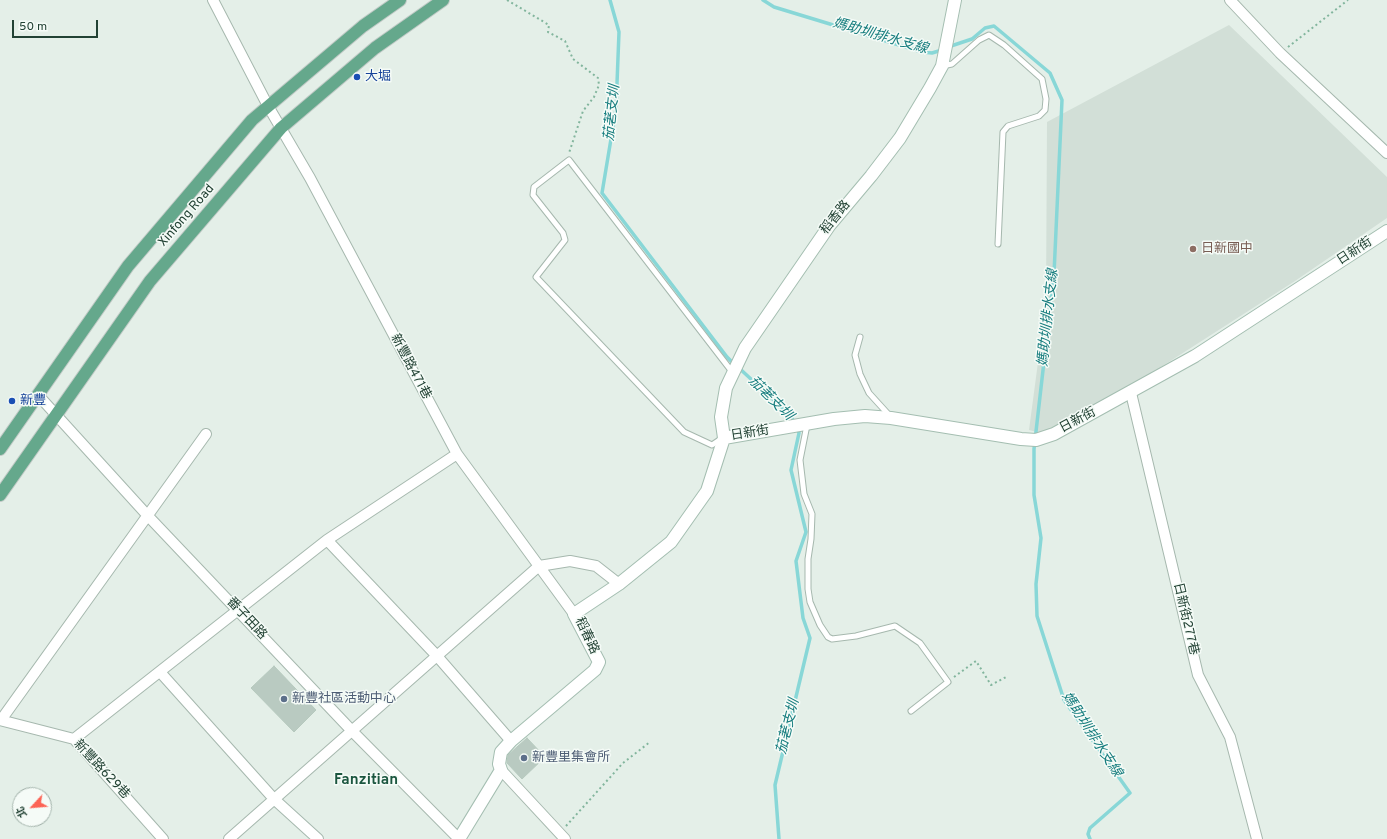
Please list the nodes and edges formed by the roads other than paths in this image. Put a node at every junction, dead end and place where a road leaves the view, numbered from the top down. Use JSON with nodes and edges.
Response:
{"nodes":[{"id":1,"x":212,"y":0,"type":"edge"},
{"id":2,"x":400,"y":0,"type":"edge"},
{"id":3,"x":443,"y":0,"type":"edge"},
{"id":4,"x":956,"y":0,"type":"edge"},
{"id":5,"x":1230,"y":0,"type":"edge"},
{"id":6,"x":942,"y":66,"type":"junction"},
{"id":7,"x":268,"y":106,"type":"junction"},
{"id":8,"x":281,"y":128,"type":"junction"},
{"id":9,"x":1387,"y":153,"type":"edge"},
{"id":10,"x":1387,"y":231,"type":"edge"},
{"id":11,"x":998,"y":244,"type":"dead end"},
{"id":12,"x":860,"y":337,"type":"dead end"},
{"id":13,"x":733,"y":373,"type":"junction"},
{"id":14,"x":1131,"y":393,"type":"junction"},
{"id":15,"x":38,"y":395,"type":"junction"},
{"id":16,"x":56,"y":415,"type":"junction"},
{"id":17,"x":891,"y":418,"type":"junction"},
{"id":18,"x":807,"y":425,"type":"junction"},
{"id":19,"x":206,"y":434,"type":"dead end"},
{"id":20,"x":724,"y":438,"type":"junction"},
{"id":21,"x":0,"y":449,"type":"edge"},
{"id":22,"x":457,"y":454,"type":"junction"},
{"id":23,"x":0,"y":495,"type":"edge"},
{"id":24,"x":148,"y":516,"type":"junction"},
{"id":25,"x":327,"y":540,"type":"junction"},
{"id":26,"x":540,"y":566,"type":"junction"},
{"id":27,"x":619,"y":584,"type":"junction"},
{"id":28,"x":239,"y":610,"type":"junction"},
{"id":29,"x":574,"y":614,"type":"junction"},
{"id":30,"x":437,"y":656,"type":"junction"},
{"id":31,"x":160,"y":672,"type":"junction"},
{"id":32,"x":911,"y":711,"type":"dead end"},
{"id":33,"x":0,"y":720,"type":"edge"},
{"id":34,"x":353,"y":732,"type":"junction"},
{"id":35,"x":74,"y":738,"type":"junction"},
{"id":36,"x":510,"y":741,"type":"junction"},
{"id":37,"x":501,"y":770,"type":"junction"},
{"id":38,"x":274,"y":799,"type":"junction"},
{"id":39,"x":562,"y":836,"type":"edge"},
{"id":40,"x":163,"y":839,"type":"edge"},
{"id":41,"x":229,"y":839,"type":"edge"},
{"id":42,"x":318,"y":839,"type":"edge"},
{"id":43,"x":459,"y":839,"type":"edge"},
{"id":44,"x":1257,"y":839,"type":"edge"}],
"edges":[{"from":1,"to":7,"type":"street","name":"新豐路471巷"},
{"from":2,"to":7,"type":"main road","name":"Xinfong Road"},
{"from":3,"to":8,"type":"main road","name":"Xinfong Road"},
{"from":4,"to":6,"type":"street","name":"稻香路"},
{"from":5,"to":9,"type":"street"},
{"from":6,"to":11,"type":"lane"},
{"from":6,"to":13,"type":"street","name":"稻香路"},
{"from":7,"to":8,"type":"street","name":"新豐路471巷"},
{"from":7,"to":15,"type":"main road","name":"Xinfong Road"},
{"from":8,"to":16,"type":"main road","name":"Xinfong Road"},
{"from":8,"to":22,"type":"street","name":"新豐路471巷"},
{"from":10,"to":14,"type":"street","name":"日新街"},
{"from":12,"to":17,"type":"lane"},
{"from":13,"to":20,"type":"street","name":"稻香路"},
{"from":13,"to":20,"type":"lane"},
{"from":14,"to":17,"type":"street","name":"日新街"},
{"from":14,"to":44,"type":"street","name":"日新街277巷"},
{"from":15,"to":16,"type":"street","name":"番子田路"},
{"from":15,"to":21,"type":"main road","name":"Xinfong Road"},
{"from":16,"to":23,"type":"main road","name":"Xinfong Road"},
{"from":16,"to":24,"type":"street","name":"番子田路"},
{"from":17,"to":18,"type":"street","name":"日新街"},
{"from":18,"to":20,"type":"street","name":"日新街"},
{"from":18,"to":32,"type":"lane"},
{"from":19,"to":24,"type":"street"},
{"from":20,"to":27,"type":"street","name":"稻春路"},
{"from":22,"to":25,"type":"street"},
{"from":22,"to":26,"type":"street","name":"新豐路471巷"},
{"from":24,"to":28,"type":"street","name":"番子田路"},
{"from":24,"to":33,"type":"street"},
{"from":25,"to":28,"type":"street"},
{"from":25,"to":30,"type":"street"},
{"from":26,"to":27,"type":"street"},
{"from":26,"to":29,"type":"street","name":"新豐路471巷"},
{"from":26,"to":30,"type":"street"},
{"from":27,"to":29,"type":"street","name":"稻春路"},
{"from":28,"to":31,"type":"street"},
{"from":28,"to":34,"type":"street","name":"番子田路"},
{"from":29,"to":36,"type":"street","name":"稻春路"},
{"from":30,"to":34,"type":"street"},
{"from":30,"to":36,"type":"street"},
{"from":31,"to":35,"type":"street"},
{"from":31,"to":38,"type":"street"},
{"from":33,"to":35,"type":"street","name":"新豐路629巷"},
{"from":34,"to":38,"type":"street"},
{"from":34,"to":43,"type":"street","name":"番子田路"},
{"from":35,"to":40,"type":"street","name":"新豐路629巷"},
{"from":36,"to":37,"type":"street","name":"稻春路"},
{"from":37,"to":39,"type":"street"},
{"from":37,"to":43,"type":"street","name":"稻春路"},
{"from":38,"to":41,"type":"street"},
{"from":38,"to":42,"type":"street"}]}
